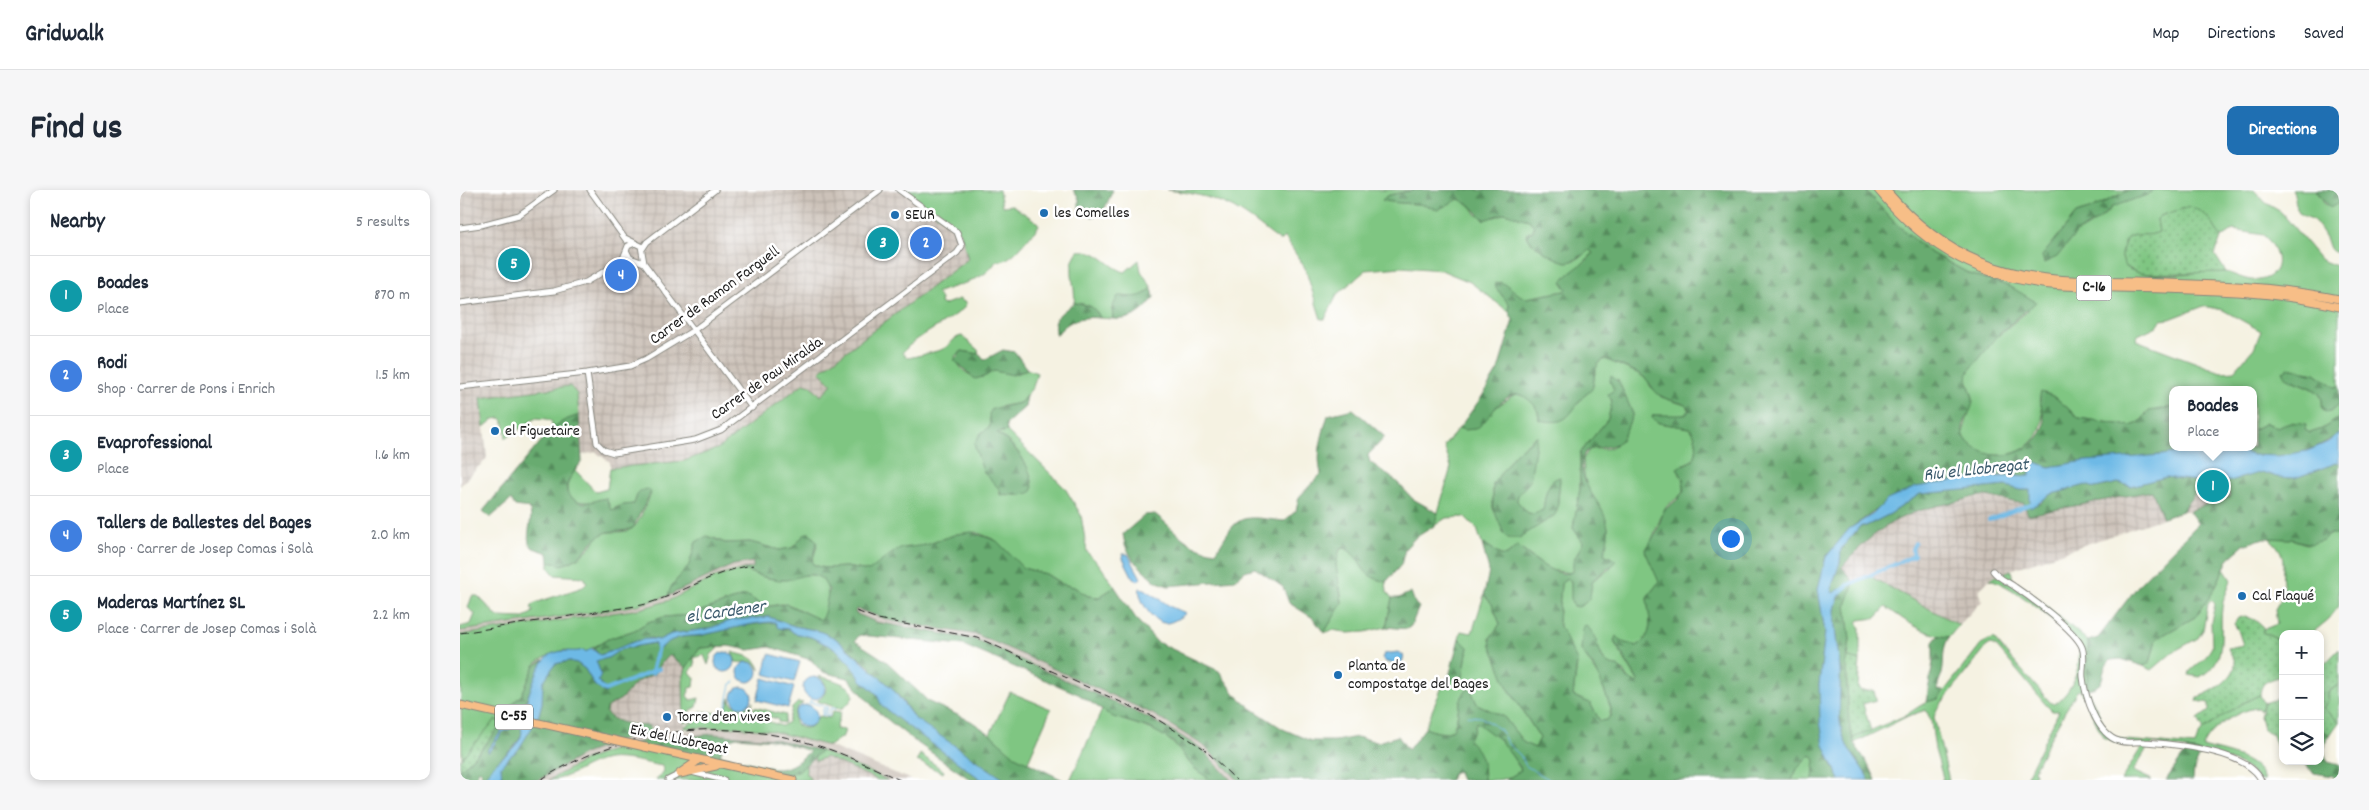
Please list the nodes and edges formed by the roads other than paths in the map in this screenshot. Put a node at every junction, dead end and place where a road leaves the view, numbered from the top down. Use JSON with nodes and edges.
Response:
{"nodes":[{"id":1,"x":554,"y":190,"type":"edge"},
{"id":2,"x":590,"y":190,"type":"edge"},
{"id":3,"x":715,"y":190,"type":"edge"},
{"id":4,"x":878,"y":190,"type":"edge"},
{"id":5,"x":899,"y":190,"type":"edge"},
{"id":6,"x":1878,"y":190,"type":"edge"},
{"id":7,"x":1886,"y":190,"type":"edge"},
{"id":8,"x":460,"y":228,"type":"edge"},
{"id":9,"x":626,"y":238,"type":"junction"},
{"id":10,"x":640,"y":247,"type":"junction"},
{"id":11,"x":628,"y":249,"type":"junction"},
{"id":12,"x":633,"y":259,"type":"junction"},
{"id":13,"x":622,"y":261,"type":"junction"},
{"id":14,"x":644,"y":263,"type":"junction"},
{"id":15,"x":2339,"y":299,"type":"edge"},
{"id":16,"x":460,"y":303,"type":"edge"},
{"id":17,"x":2339,"y":307,"type":"edge"},
{"id":18,"x":694,"y":330,"type":"junction"},
{"id":19,"x":587,"y":373,"type":"junction"},
{"id":20,"x":460,"y":387,"type":"edge"},
{"id":21,"x":752,"y":408,"type":"junction"},
{"id":22,"x":1993,"y":571,"type":"dead end"},
{"id":23,"x":464,"y":707,"type":"edge"},
{"id":24,"x":683,"y":757,"type":"junction"},
{"id":25,"x":696,"y":762,"type":"junction"},
{"id":26,"x":717,"y":765,"type":"junction"},
{"id":27,"x":692,"y":772,"type":"junction"},
{"id":28,"x":681,"y":773,"type":"junction"},
{"id":29,"x":668,"y":780,"type":"edge"},
{"id":30,"x":724,"y":780,"type":"edge"},
{"id":31,"x":781,"y":780,"type":"edge"},
{"id":32,"x":793,"y":780,"type":"edge"},
{"id":33,"x":2261,"y":780,"type":"edge"}],
"edges":[{"from":1,"to":8,"type":"street"},
{"from":2,"to":9,"type":"street"},
{"from":3,"to":10,"type":"street"},
{"from":4,"to":18,"type":"street","name":"Carrer de Ramon Farguell"},
{"from":5,"to":21,"type":"street","name":"Carrer de Pau Miralda"},
{"from":6,"to":17,"type":"highway","number":"C-16"},
{"from":7,"to":15,"type":"highway","number":"C-16"},
{"from":9,"to":10,"type":"street"},
{"from":9,"to":11,"type":"street"},
{"from":10,"to":11,"type":"street"},
{"from":10,"to":12,"type":"street"},
{"from":10,"to":14,"type":"street"},
{"from":11,"to":12,"type":"street"},
{"from":11,"to":13,"type":"street"},
{"from":12,"to":13,"type":"street"},
{"from":12,"to":14,"type":"street"},
{"from":13,"to":16,"type":"street"},
{"from":14,"to":18,"type":"street"},
{"from":18,"to":19,"type":"street","name":"Carrer de Ramon Farguell"},
{"from":18,"to":21,"type":"street"},
{"from":19,"to":20,"type":"street","name":"Carrer de Ramon Farguell"},
{"from":19,"to":21,"type":"street","name":"Carrer de Pau Miralda"},
{"from":22,"to":33,"type":"street"},
{"from":23,"to":24,"type":"highway","name":"Eix del Llobregat","number":"C-55","bridge":true},
{"from":24,"to":25,"type":"highway"},
{"from":24,"to":26,"type":"highway","name":"Eix del Llobregat","number":"C-55"},
{"from":24,"to":28,"type":"highway"},
{"from":25,"to":26,"type":"highway"},
{"from":25,"to":27,"type":"highway"},
{"from":25,"to":28,"type":"highway"},
{"from":26,"to":27,"type":"highway"},
{"from":26,"to":31,"type":"highway","name":"Eix del Llobregat","number":"C-55"},
{"from":26,"to":32,"type":"highway","name":"Eix del Llobregat","number":"C-55"},
{"from":27,"to":28,"type":"highway"},
{"from":27,"to":30,"type":"street"},
{"from":28,"to":29,"type":"street"}]}
